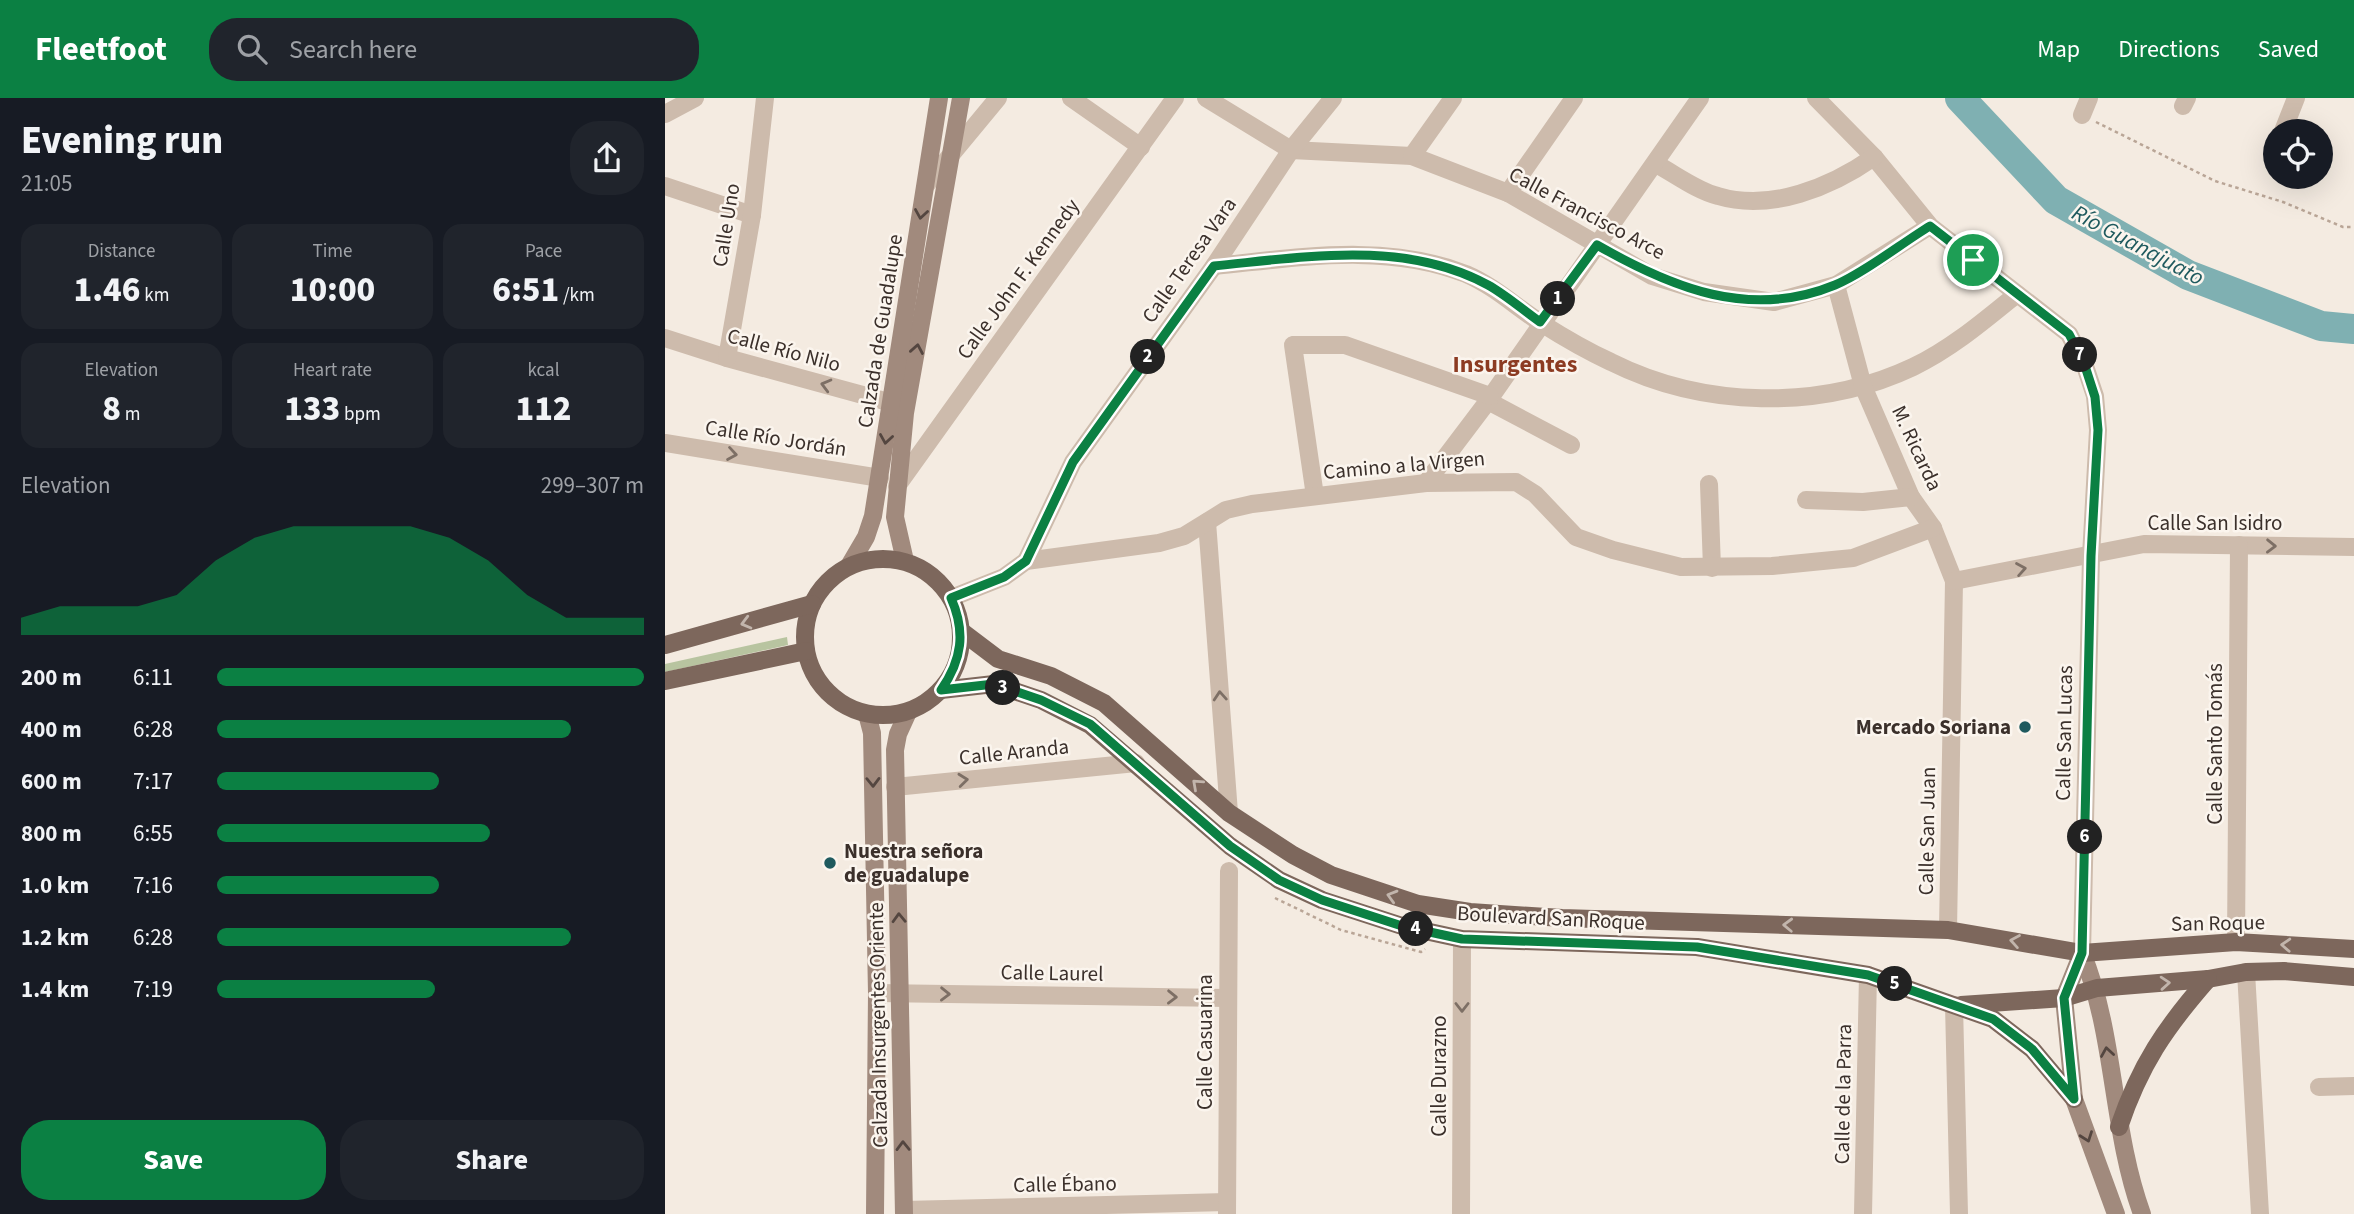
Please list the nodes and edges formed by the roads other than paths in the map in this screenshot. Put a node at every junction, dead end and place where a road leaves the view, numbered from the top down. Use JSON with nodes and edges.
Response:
{"nodes":[{"id":1,"x":695,"y":98,"type":"edge"},
{"id":2,"x":765,"y":98,"type":"edge"},
{"id":3,"x":939,"y":98,"type":"edge"},
{"id":4,"x":961,"y":98,"type":"edge"},
{"id":5,"x":997,"y":98,"type":"edge"},
{"id":6,"x":1071,"y":98,"type":"edge"},
{"id":7,"x":1175,"y":98,"type":"edge"},
{"id":8,"x":1206,"y":98,"type":"edge"},
{"id":9,"x":1333,"y":98,"type":"edge"},
{"id":10,"x":1453,"y":98,"type":"edge"},
{"id":11,"x":1574,"y":98,"type":"edge"},
{"id":12,"x":1700,"y":98,"type":"edge"},
{"id":13,"x":1816,"y":98,"type":"edge"},
{"id":14,"x":2089,"y":98,"type":"edge"},
{"id":15,"x":2296,"y":98,"type":"edge"},
{"id":16,"x":665,"y":114,"type":"edge"},
{"id":17,"x":2082,"y":116,"type":"road end"},
{"id":18,"x":2288,"y":119,"type":"edge"},
{"id":19,"x":1141,"y":147,"type":"junction"},
{"id":20,"x":1291,"y":150,"type":"junction"},
{"id":21,"x":952,"y":156,"type":"junction"},
{"id":22,"x":1412,"y":156,"type":"junction"},
{"id":23,"x":1874,"y":157,"type":"junction"},
{"id":24,"x":1656,"y":164,"type":"junction"},
{"id":25,"x":926,"y":185,"type":"junction"},
{"id":26,"x":665,"y":186,"type":"edge"},
{"id":27,"x":1508,"y":193,"type":"junction"},
{"id":28,"x":752,"y":215,"type":"junction"},
{"id":29,"x":1930,"y":226,"type":"junction"},
{"id":30,"x":1597,"y":245,"type":"junction"},
{"id":31,"x":1214,"y":266,"type":"junction"},
{"id":32,"x":1836,"y":285,"type":"junction"},
{"id":33,"x":2017,"y":294,"type":"junction"},
{"id":34,"x":1540,"y":322,"type":"junction"},
{"id":35,"x":665,"y":338,"type":"edge"},
{"id":36,"x":727,"y":358,"type":"junction"},
{"id":37,"x":1863,"y":386,"type":"junction"},
{"id":38,"x":1489,"y":398,"type":"junction"},
{"id":39,"x":892,"y":403,"type":"junction"},
{"id":40,"x":665,"y":443,"type":"edge"},
{"id":41,"x":1571,"y":445,"type":"dead end"},
{"id":42,"x":880,"y":478,"type":"junction"},
{"id":43,"x":1426,"y":483,"type":"junction"},
{"id":44,"x":1709,"y":484,"type":"dead end"},
{"id":45,"x":897,"y":486,"type":"junction"},
{"id":46,"x":1315,"y":496,"type":"junction"},
{"id":47,"x":1911,"y":497,"type":"junction"},
{"id":48,"x":1806,"y":500,"type":"dead end"},
{"id":49,"x":1207,"y":522,"type":"junction"},
{"id":50,"x":1933,"y":528,"type":"junction"},
{"id":51,"x":2239,"y":545,"type":"junction"},
{"id":52,"x":2354,"y":547,"type":"edge"},
{"id":53,"x":2091,"y":556,"type":"junction"},
{"id":54,"x":905,"y":561,"type":"junction"},
{"id":55,"x":1026,"y":561,"type":"junction"},
{"id":56,"x":849,"y":566,"type":"junction"},
{"id":57,"x":1712,"y":568,"type":"junction"},
{"id":58,"x":1954,"y":581,"type":"junction"},
{"id":59,"x":951,"y":598,"type":"junction"},
{"id":60,"x":812,"y":604,"type":"junction"},
{"id":61,"x":961,"y":631,"type":"junction"},
{"id":62,"x":665,"y":645,"type":"edge"},
{"id":63,"x":806,"y":651,"type":"junction"},
{"id":64,"x":665,"y":681,"type":"edge"},
{"id":65,"x":941,"y":690,"type":"junction"},
{"id":66,"x":908,"y":712,"type":"junction"},
{"id":67,"x":867,"y":714,"type":"junction"},
{"id":68,"x":1136,"y":763,"type":"junction"},
{"id":69,"x":895,"y":787,"type":"junction"},
{"id":70,"x":1229,"y":813,"type":"junction"},
{"id":71,"x":1229,"y":871,"type":"dead end"},
{"id":72,"x":1948,"y":930,"type":"junction"},
{"id":73,"x":1462,"y":939,"type":"junction"},
{"id":74,"x":2236,"y":942,"type":"junction"},
{"id":75,"x":2354,"y":949,"type":"edge"},
{"id":76,"x":2082,"y":953,"type":"junction"},
{"id":77,"x":2246,"y":972,"type":"junction"},
{"id":78,"x":1868,"y":975,"type":"junction"},
{"id":79,"x":2354,"y":977,"type":"edge"},
{"id":80,"x":2208,"y":979,"type":"junction"},
{"id":81,"x":2097,"y":988,"type":"junction"},
{"id":82,"x":877,"y":993,"type":"junction"},
{"id":83,"x":901,"y":993,"type":"junction"},
{"id":84,"x":1228,"y":998,"type":"junction"},
{"id":85,"x":2064,"y":998,"type":"junction"},
{"id":86,"x":1954,"y":1005,"type":"junction"},
{"id":87,"x":2354,"y":1086,"type":"edge"},
{"id":88,"x":2319,"y":1087,"type":"dead end"},
{"id":89,"x":2074,"y":1099,"type":"junction"},
{"id":90,"x":2119,"y":1127,"type":"junction"},
{"id":91,"x":1227,"y":1208,"type":"edge"},
{"id":92,"x":904,"y":1212,"type":"edge"},
{"id":93,"x":875,"y":1214,"type":"edge"},
{"id":94,"x":1461,"y":1214,"type":"edge"},
{"id":95,"x":1863,"y":1214,"type":"edge"},
{"id":96,"x":1959,"y":1214,"type":"edge"},
{"id":97,"x":2116,"y":1214,"type":"edge"},
{"id":98,"x":2142,"y":1214,"type":"edge"},
{"id":99,"x":2260,"y":1214,"type":"edge"}],
"edges":[{"from":1,"to":16,"type":"street"},
{"from":2,"to":28,"type":"street","name":"Calle Uno"},
{"from":3,"to":25,"type":"main road","name":"Calzada de Guadalupe"},
{"from":4,"to":21,"type":"main road","name":"Calzada de Guadalupe"},
{"from":5,"to":21,"type":"street"},
{"from":6,"to":19,"type":"street"},
{"from":7,"to":19,"type":"street","name":"Calle John F. Kennedy"},
{"from":8,"to":20,"type":"street"},
{"from":9,"to":20,"type":"street","name":"Calle Teresa Vara"},
{"from":10,"to":22,"type":"street"},
{"from":11,"to":27,"type":"street"},
{"from":12,"to":24,"type":"street"},
{"from":13,"to":23,"type":"street","name":"Calle San Lucas"},
{"from":14,"to":17,"type":"street"},
{"from":15,"to":18,"type":"street"},
{"from":19,"to":45,"type":"street","name":"Calle John F. Kennedy"},
{"from":20,"to":22,"type":"street","name":"Calle Francisco Arce"},
{"from":20,"to":31,"type":"street","name":"Calle Teresa Vara"},
{"from":21,"to":25,"type":"street"},
{"from":45,"to":21,"type":"main road","name":"Calzada de Guadalupe","one_way":true},
{"from":22,"to":27,"type":"street","name":"Calle Francisco Arce"},
{"from":23,"to":24,"type":"street"},
{"from":23,"to":29,"type":"street","name":"Calle San Lucas"},
{"from":24,"to":30,"type":"street"},
{"from":25,"to":39,"type":"main road","name":"Calzada de Guadalupe","one_way":true},
{"from":26,"to":28,"type":"street"},
{"from":27,"to":30,"type":"street","name":"Calle Francisco Arce"},
{"from":28,"to":36,"type":"street","name":"Calle Uno"},
{"from":29,"to":32,"type":"street","name":"Calle Francisco Arce"},
{"from":29,"to":33,"type":"street","name":"Calle San Lucas"},
{"from":30,"to":32,"type":"street","name":"Calle Francisco Arce"},
{"from":30,"to":34,"type":"street"},
{"from":31,"to":34,"type":"street"},
{"from":31,"to":55,"type":"street","name":"Calle Teresa Vara"},
{"from":32,"to":37,"type":"street","name":"M. Ricarda"},
{"from":33,"to":37,"type":"street"},
{"from":33,"to":53,"type":"street","name":"Calle San Lucas"},
{"from":34,"to":37,"type":"street"},
{"from":34,"to":38,"type":"street"},
{"from":35,"to":36,"type":"street","name":"Calle Río Nilo"},
{"from":39,"to":36,"type":"street","name":"Calle Río Nilo","one_way":true},
{"from":37,"to":47,"type":"street","name":"M. Ricarda"},
{"from":38,"to":41,"type":"street"},
{"from":38,"to":43,"type":"street"},
{"from":38,"to":46,"type":"street"},
{"from":39,"to":42,"type":"main road","name":"Calzada de Guadalupe","one_way":true},
{"from":40,"to":42,"type":"street","name":"Calle Río Jordán","one_way":true},
{"from":42,"to":56,"type":"main road","name":"Calzada de Guadalupe"},
{"from":43,"to":46,"type":"street","name":"Camino a la Virgen"},
{"from":43,"to":57,"type":"street","name":"Camino a la Virgen"},
{"from":44,"to":57,"type":"street"},
{"from":45,"to":54,"type":"main road","name":"Calzada de Guadalupe"},
{"from":46,"to":49,"type":"street","name":"Camino a la Virgen"},
{"from":47,"to":48,"type":"street"},
{"from":47,"to":50,"type":"street","name":"M. Ricarda"},
{"from":49,"to":55,"type":"street","name":"Camino a la Virgen"},
{"from":70,"to":49,"type":"street","one_way":true},
{"from":50,"to":57,"type":"street","name":"Camino a la Virgen"},
{"from":50,"to":58,"type":"street","name":"Calle San Juan"},
{"from":51,"to":52,"type":"street","name":"Calle San Isidro","one_way":true},
{"from":51,"to":53,"type":"street","name":"Calle San Isidro"},
{"from":51,"to":74,"type":"street","name":"Calle Santo Tomás"},
{"from":58,"to":53,"type":"street","name":"Calle San Isidro","one_way":true},
{"from":53,"to":76,"type":"street","name":"Calle San Lucas"},
{"from":54,"to":56,"type":"main road"},
{"from":54,"to":59,"type":"main road"},
{"from":55,"to":59,"type":"street"},
{"from":56,"to":60,"type":"main road"},
{"from":58,"to":72,"type":"street","name":"Calle San Juan"},
{"from":59,"to":61,"type":"main road"},
{"from":60,"to":62,"type":"main road","one_way":true},
{"from":60,"to":63,"type":"main road"},
{"from":61,"to":65,"type":"main road"},
{"from":70,"to":61,"type":"main road","name":"Boulevard San Roque","one_way":true},
{"from":63,"to":64,"type":"main road"},
{"from":63,"to":67,"type":"main road"},
{"from":65,"to":66,"type":"main road"},
{"from":65,"to":68,"type":"main road","name":"Boulevard San Roque"},
{"from":66,"to":67,"type":"main road"},
{"from":66,"to":69,"type":"main road","name":"Calzada Insurgentes Oriente"},
{"from":67,"to":82,"type":"main road","name":"Calzada Insurgentes Oriente","one_way":true},
{"from":69,"to":68,"type":"street","name":"Calle Aranda","one_way":true},
{"from":68,"to":73,"type":"main road","name":"Boulevard San Roque"},
{"from":83,"to":69,"type":"main road","name":"Calzada Insurgentes Oriente","one_way":true},
{"from":72,"to":70,"type":"main road","name":"Boulevard San Roque","one_way":true},
{"from":71,"to":84,"type":"street","name":"Calle Casuarina"},
{"from":76,"to":72,"type":"main road","name":"Boulevard San Roque","one_way":true},
{"from":73,"to":78,"type":"main road","name":"Boulevard San Roque"},
{"from":73,"to":94,"type":"street","name":"Calle Durazno","one_way":true},
{"from":75,"to":74,"type":"main road","name":"San Roque","one_way":true},
{"from":74,"to":76,"type":"main road","name":"San Roque"},
{"from":76,"to":81,"type":"main road"},
{"from":76,"to":85,"type":"main road"},
{"from":77,"to":79,"type":"main road"},
{"from":77,"to":80,"type":"main road"},
{"from":77,"to":99,"type":"street"},
{"from":78,"to":86,"type":"main road","name":"Boulevard San Roque"},
{"from":78,"to":95,"type":"street","name":"Calle de la Parra"},
{"from":81,"to":80,"type":"main road","one_way":true},
{"from":80,"to":90,"type":"main road"},
{"from":81,"to":85,"type":"main road","name":"Boulevard San Roque"},
{"from":90,"to":81,"type":"main road","one_way":true},
{"from":82,"to":83,"type":"street","name":"Calle Laurel"},
{"from":82,"to":93,"type":"main road","name":"Calzada Insurgentes Oriente"},
{"from":83,"to":84,"type":"street","name":"Calle Laurel","one_way":true},
{"from":92,"to":83,"type":"main road","name":"Calzada Insurgentes Oriente","one_way":true},
{"from":84,"to":91,"type":"street","name":"Calle Casuarina"},
{"from":85,"to":86,"type":"main road","name":"Boulevard San Roque"},
{"from":85,"to":89,"type":"main road"},
{"from":86,"to":89,"type":"main road"},
{"from":86,"to":96,"type":"street"},
{"from":87,"to":88,"type":"street"},
{"from":89,"to":97,"type":"main road","one_way":true},
{"from":90,"to":98,"type":"main road"},
{"from":91,"to":92,"type":"street","name":"Calle Ébano"}]}
